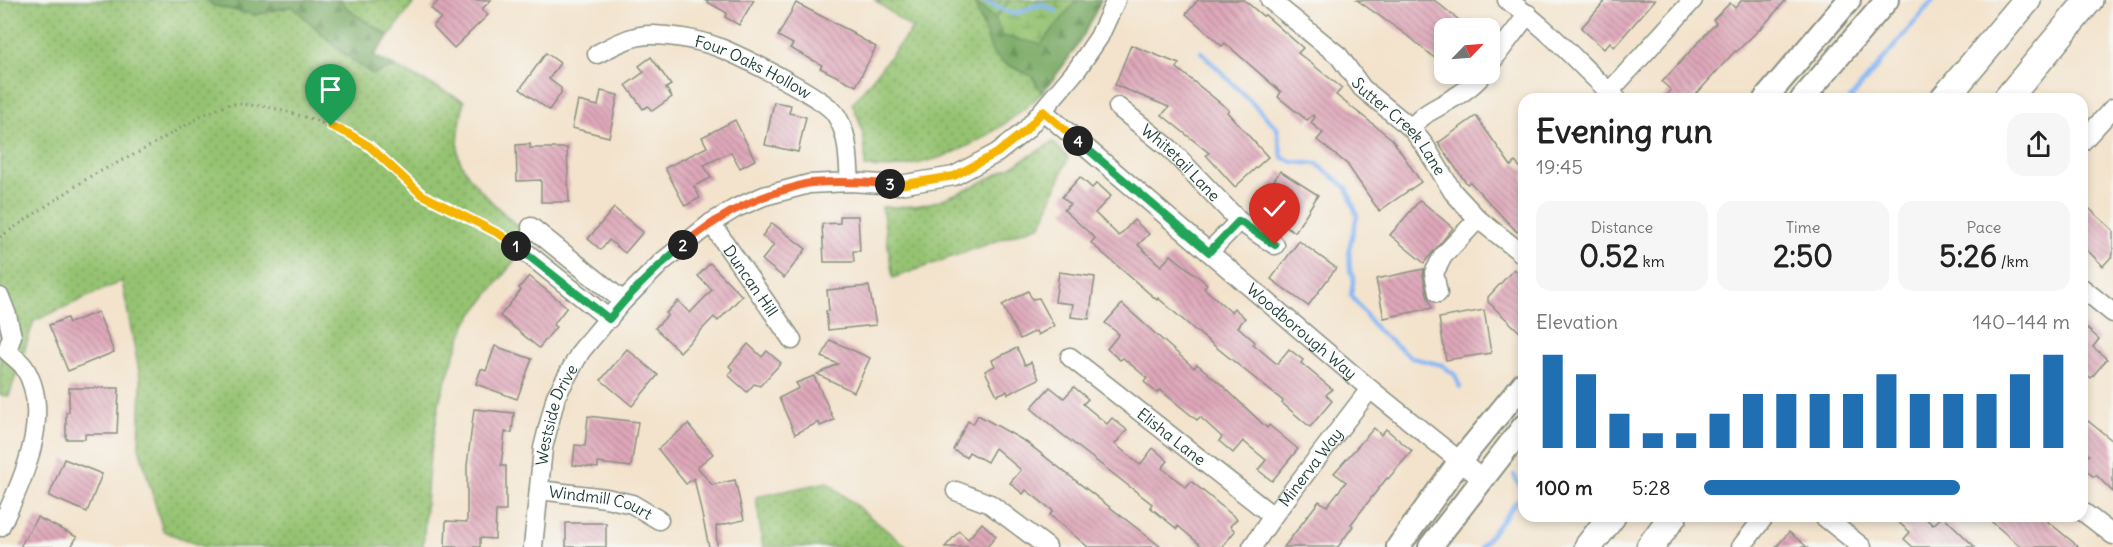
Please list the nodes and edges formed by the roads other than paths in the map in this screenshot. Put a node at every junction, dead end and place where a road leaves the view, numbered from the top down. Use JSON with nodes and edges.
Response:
{"nodes":[{"id":1,"x":1116,"y":0,"type":"edge"},
{"id":2,"x":1270,"y":0,"type":"edge"},
{"id":3,"x":1507,"y":0,"type":"edge"},
{"id":4,"x":1693,"y":0,"type":"edge"},
{"id":5,"x":1849,"y":0,"type":"edge"},
{"id":6,"x":1887,"y":0,"type":"edge"},
{"id":7,"x":2027,"y":0,"type":"edge"},
{"id":8,"x":2089,"y":0,"type":"edge"},
{"id":9,"x":1528,"y":14,"type":"junction"},
{"id":10,"x":1500,"y":51,"type":"edge"},
{"id":11,"x":597,"y":54,"type":"dead end"},
{"id":12,"x":1475,"y":84,"type":"edge"},
{"id":13,"x":1611,"y":93,"type":"edge"},
{"id":14,"x":1615,"y":93,"type":"edge"},
{"id":15,"x":1770,"y":93,"type":"edge"},
{"id":16,"x":1807,"y":93,"type":"edge"},
{"id":17,"x":1949,"y":93,"type":"edge"},
{"id":18,"x":2012,"y":93,"type":"edge"},
{"id":19,"x":1118,"y":107,"type":"dead end"},
{"id":20,"x":2113,"y":108,"type":"edge"},
{"id":21,"x":1043,"y":111,"type":"junction"},
{"id":22,"x":1411,"y":128,"type":"junction"},
{"id":23,"x":2088,"y":135,"type":"edge"},
{"id":24,"x":850,"y":182,"type":"junction"},
{"id":25,"x":1478,"y":219,"type":"junction"},
{"id":26,"x":1239,"y":221,"type":"junction"},
{"id":27,"x":711,"y":223,"type":"junction"},
{"id":28,"x":531,"y":227,"type":"dead end"},
{"id":29,"x":1275,"y":245,"type":"dead end"},
{"id":30,"x":1518,"y":250,"type":"edge"},
{"id":31,"x":1209,"y":252,"type":"junction"},
{"id":32,"x":528,"y":254,"type":"road end"},
{"id":33,"x":1438,"y":293,"type":"dead end"},
{"id":34,"x":2088,"y":293,"type":"edge"},
{"id":35,"x":0,"y":297,"type":"edge"},
{"id":36,"x":623,"y":302,"type":"junction"},
{"id":37,"x":2113,"y":313,"type":"edge"},
{"id":38,"x":609,"y":319,"type":"junction"},
{"id":39,"x":792,"y":340,"type":"dead end"},
{"id":40,"x":1070,"y":357,"type":"dead end"},
{"id":41,"x":1370,"y":389,"type":"junction"},
{"id":42,"x":1518,"y":390,"type":"edge"},
{"id":43,"x":1518,"y":433,"type":"edge"},
{"id":44,"x":1460,"y":460,"type":"junction"},
{"id":45,"x":1482,"y":478,"type":"junction"},
{"id":46,"x":539,"y":490,"type":"junction"},
{"id":47,"x":956,"y":491,"type":"dead end"},
{"id":48,"x":1273,"y":516,"type":"junction"},
{"id":49,"x":2088,"y":516,"type":"edge"},
{"id":50,"x":659,"y":520,"type":"dead end"},
{"id":51,"x":1607,"y":522,"type":"edge"},
{"id":52,"x":1669,"y":522,"type":"edge"},
{"id":53,"x":1761,"y":522,"type":"edge"},
{"id":54,"x":1831,"y":522,"type":"edge"},
{"id":55,"x":0,"y":527,"type":"edge"},
{"id":56,"x":2113,"y":535,"type":"edge"},
{"id":57,"x":532,"y":547,"type":"edge"},
{"id":58,"x":1047,"y":547,"type":"edge"},
{"id":59,"x":1252,"y":547,"type":"edge"},
{"id":60,"x":1398,"y":547,"type":"edge"},
{"id":61,"x":1430,"y":547,"type":"edge"},
{"id":62,"x":1588,"y":547,"type":"edge"},
{"id":63,"x":1650,"y":547,"type":"edge"},
{"id":64,"x":1742,"y":547,"type":"edge"},
{"id":65,"x":1862,"y":547,"type":"edge"}],
"edges":[{"from":1,"to":21,"type":"street","name":"Westside Drive"},
{"from":2,"to":22,"type":"street","name":"Sutter Creek Lane"},
{"from":3,"to":9,"type":"street"},
{"from":4,"to":14,"type":"street"},
{"from":5,"to":15,"type":"main road"},
{"from":6,"to":16,"type":"main road"},
{"from":7,"to":17,"type":"highway"},
{"from":8,"to":18,"type":"highway"},
{"from":9,"to":10,"type":"street"},
{"from":9,"to":13,"type":"street"},
{"from":11,"to":24,"type":"street","name":"Four Oaks Hollow"},
{"from":12,"to":22,"type":"street"},
{"from":19,"to":26,"type":"street","name":"Whitetail Lane"},
{"from":20,"to":23,"type":"street"},
{"from":21,"to":24,"type":"street","name":"Westside Drive"},
{"from":21,"to":31,"type":"street","name":"Woodborough Way"},
{"from":22,"to":25,"type":"street","name":"Sutter Creek Lane"},
{"from":24,"to":27,"type":"street","name":"Westside Drive"},
{"from":25,"to":30,"type":"street","name":"Sutter Creek Lane"},
{"from":25,"to":33,"type":"street"},
{"from":26,"to":29,"type":"street","name":"Whitetail Lane"},
{"from":26,"to":31,"type":"street"},
{"from":27,"to":36,"type":"street","name":"Westside Drive"},
{"from":27,"to":39,"type":"street","name":"Duncan Hill"},
{"from":28,"to":36,"type":"street"},
{"from":31,"to":41,"type":"street","name":"Woodborough Way"},
{"from":32,"to":38,"type":"street"},
{"from":34,"to":37,"type":"street"},
{"from":35,"to":55,"type":"street"},
{"from":36,"to":38,"type":"street","name":"Westside Drive"},
{"from":38,"to":46,"type":"street","name":"Westside Drive"},
{"from":40,"to":48,"type":"street","name":"Elisha Lane"},
{"from":41,"to":44,"type":"street","name":"Woodborough Way"},
{"from":41,"to":48,"type":"street","name":"Minerva Way"},
{"from":42,"to":44,"type":"main road"},
{"from":43,"to":45,"type":"main road"},
{"from":44,"to":45,"type":"street","name":"Woodborough Way"},
{"from":44,"to":60,"type":"main road"},
{"from":45,"to":61,"type":"main road"},
{"from":46,"to":50,"type":"street","name":"Windmill Court"},
{"from":46,"to":57,"type":"street","name":"Westside Drive"},
{"from":47,"to":58,"type":"street"},
{"from":48,"to":59,"type":"street","name":"Minerva Way"},
{"from":49,"to":56,"type":"street"},
{"from":51,"to":62,"type":"highway"},
{"from":52,"to":63,"type":"highway"},
{"from":53,"to":64,"type":"street"},
{"from":54,"to":65,"type":"street"}]}
